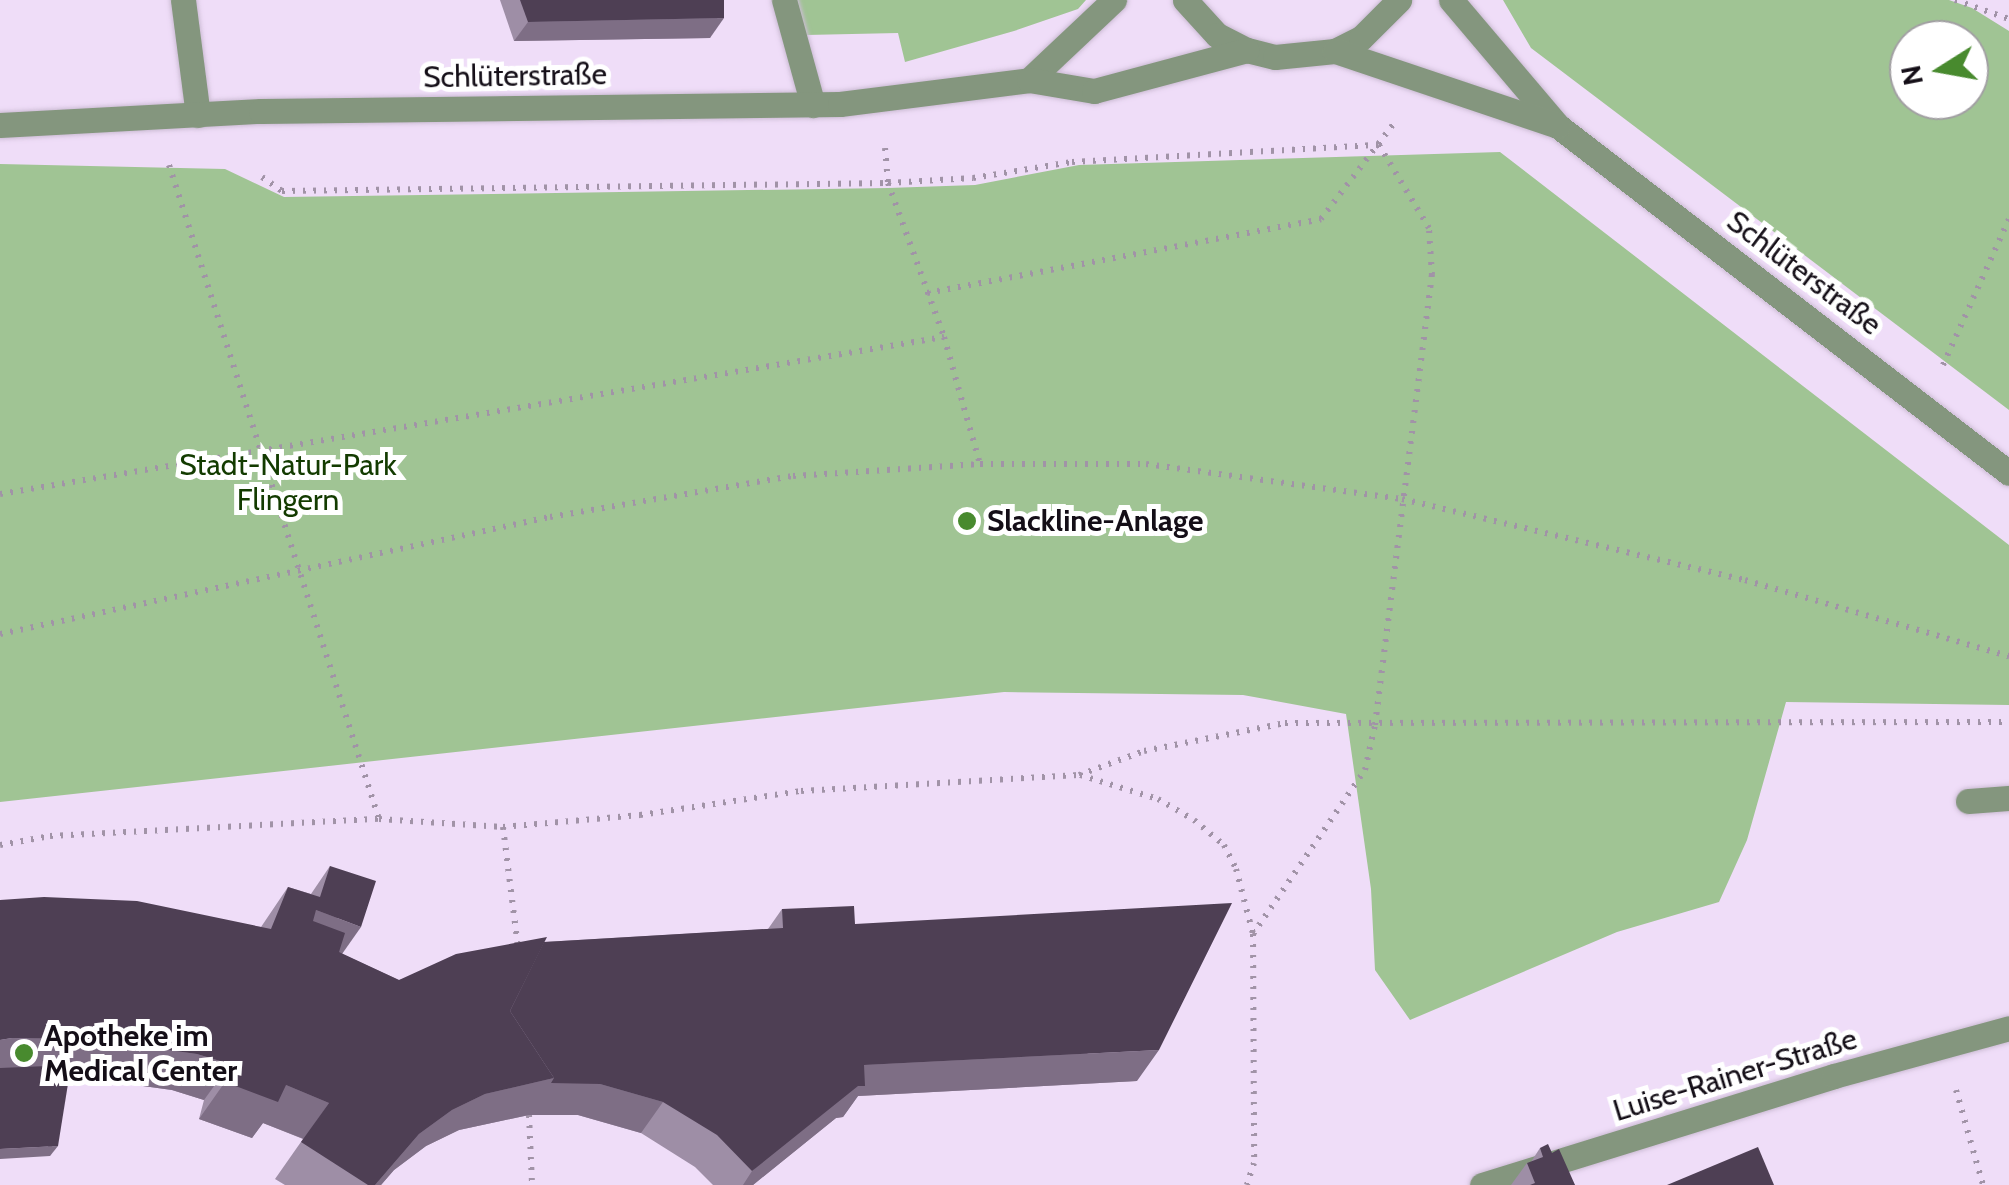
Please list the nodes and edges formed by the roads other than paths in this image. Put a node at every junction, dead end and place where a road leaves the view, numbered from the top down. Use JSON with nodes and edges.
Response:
{"nodes":[{"id":1,"x":183,"y":0,"type":"edge"},
{"id":2,"x":784,"y":0,"type":"edge"},
{"id":3,"x":1114,"y":0,"type":"edge"},
{"id":4,"x":1185,"y":0,"type":"edge"},
{"id":5,"x":1400,"y":0,"type":"edge"},
{"id":6,"x":1451,"y":0,"type":"edge"},
{"id":7,"x":1247,"y":50,"type":"junction"},
{"id":8,"x":1335,"y":51,"type":"junction"},
{"id":9,"x":1029,"y":80,"type":"junction"},
{"id":10,"x":813,"y":105,"type":"junction"},
{"id":11,"x":198,"y":114,"type":"junction"},
{"id":12,"x":0,"y":125,"type":"edge"},
{"id":13,"x":1558,"y":126,"type":"junction"},
{"id":14,"x":2009,"y":473,"type":"edge"},
{"id":15,"x":2009,"y":798,"type":"edge"},
{"id":16,"x":1968,"y":801,"type":"dead end"},
{"id":17,"x":2009,"y":1028,"type":"edge"},
{"id":18,"x":1482,"y":1185,"type":"edge"}],
"edges":[{"from":1,"to":11,"type":"street"},
{"from":2,"to":10,"type":"street"},
{"from":3,"to":9,"type":"street"},
{"from":4,"to":7,"type":"street"},
{"from":5,"to":8,"type":"street"},
{"from":6,"to":13,"type":"street","name":"Schlüterstraße"},
{"from":7,"to":8,"type":"street"},
{"from":7,"to":9,"type":"street","name":"Schlüterstraße"},
{"from":8,"to":13,"type":"street","name":"Schlüterstraße"},
{"from":9,"to":10,"type":"street","name":"Schlüterstraße"},
{"from":10,"to":11,"type":"street","name":"Schlüterstraße"},
{"from":11,"to":12,"type":"street","name":"Schlüterstraße"},
{"from":13,"to":14,"type":"street","name":"Schlüterstraße"},
{"from":15,"to":16,"type":"street"},
{"from":17,"to":18,"type":"street","name":"Luise-Rainer-Straße"}]}
